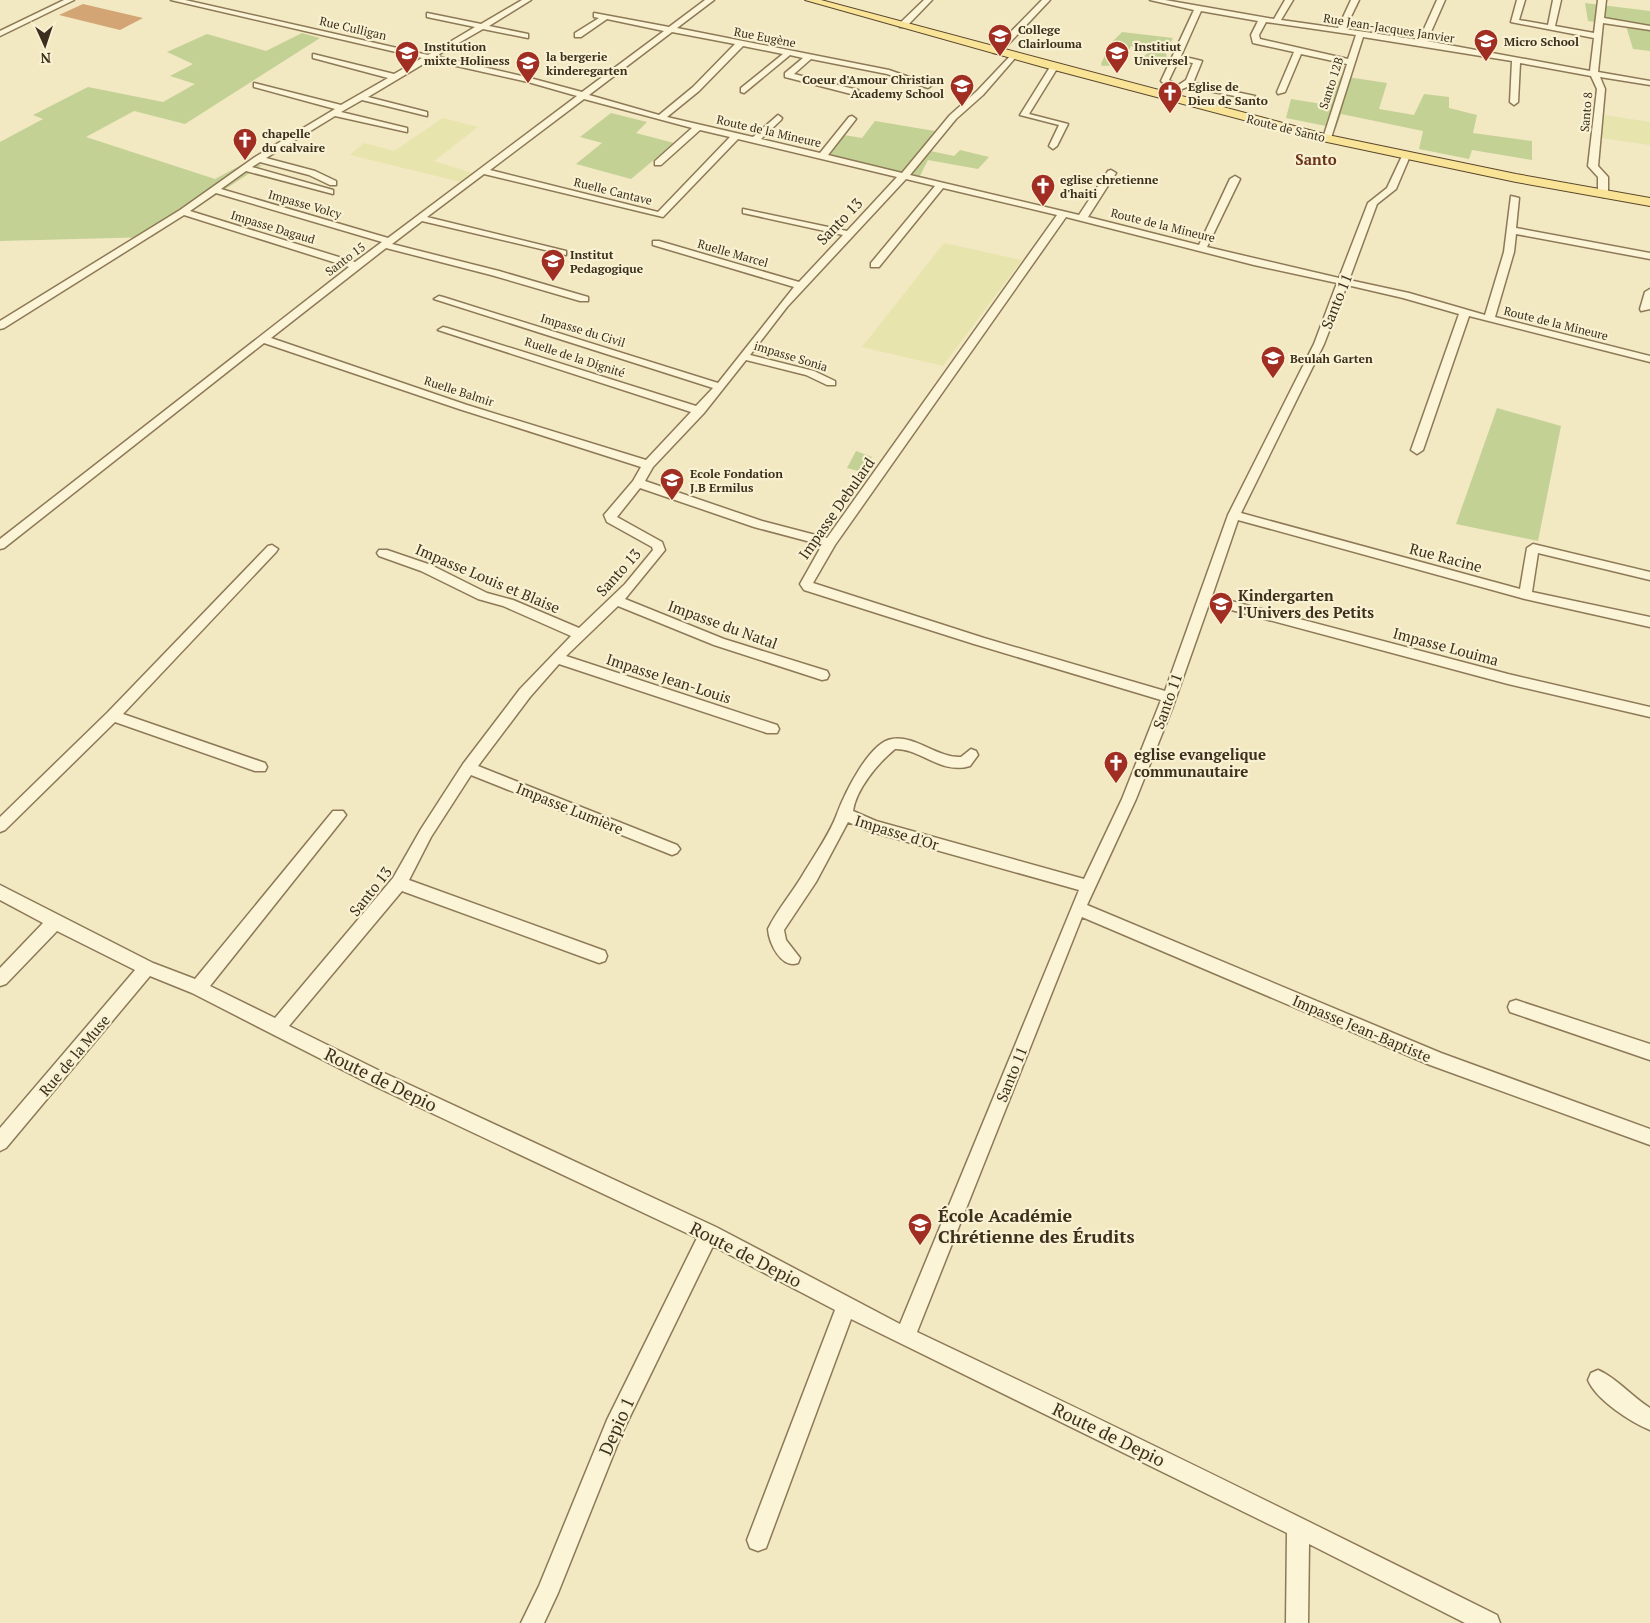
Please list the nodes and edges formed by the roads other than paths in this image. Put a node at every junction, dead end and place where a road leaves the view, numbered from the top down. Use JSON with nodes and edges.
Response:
{"nodes":[{"id":1,"x":51,"y":0,"type":"edge"},
{"id":2,"x":176,"y":0,"type":"edge"},
{"id":3,"x":527,"y":0,"type":"edge"},
{"id":4,"x":710,"y":0,"type":"edge"},
{"id":5,"x":810,"y":0,"type":"edge"},
{"id":6,"x":928,"y":0,"type":"edge"},
{"id":7,"x":1046,"y":0,"type":"edge"},
{"id":8,"x":1154,"y":0,"type":"edge"},
{"id":9,"x":1289,"y":0,"type":"edge"},
{"id":10,"x":1355,"y":0,"type":"edge"},
{"id":11,"x":1441,"y":0,"type":"edge"},
{"id":12,"x":1522,"y":0,"type":"edge"},
{"id":13,"x":1557,"y":0,"type":"edge"},
{"id":14,"x":1602,"y":0,"type":"edge"},
{"id":15,"x":67,"y":2,"type":"edge"},
{"id":16,"x":835,"y":3,"type":"edge"},
{"id":17,"x":1183,"y":3,"type":"edge"},
{"id":18,"x":1198,"y":10,"type":"junction"},
{"id":19,"x":430,"y":15,"type":"dead end"},
{"id":20,"x":1263,"y":20,"type":"junction"},
{"id":21,"x":1600,"y":20,"type":"junction"},
{"id":22,"x":1276,"y":22,"type":"junction"},
{"id":23,"x":0,"y":25,"type":"edge"},
{"id":24,"x":903,"y":25,"type":"junction"},
{"id":25,"x":482,"y":27,"type":"junction"},
{"id":26,"x":10,"y":28,"type":"junction"},
{"id":27,"x":1551,"y":28,"type":"junction"},
{"id":28,"x":1650,"y":28,"type":"edge"},
{"id":29,"x":670,"y":30,"type":"junction"},
{"id":30,"x":1340,"y":32,"type":"junction"},
{"id":31,"x":0,"y":34,"type":"edge"},
{"id":32,"x":578,"y":35,"type":"dead end"},
{"id":33,"x":1360,"y":35,"type":"junction"},
{"id":34,"x":525,"y":36,"type":"dead end"},
{"id":35,"x":1598,"y":36,"type":"junction"},
{"id":36,"x":1422,"y":43,"type":"junction"},
{"id":37,"x":740,"y":44,"type":"junction"},
{"id":38,"x":1299,"y":50,"type":"junction"},
{"id":39,"x":998,"y":51,"type":"junction"},
{"id":40,"x":787,"y":54,"type":"junction"},
{"id":41,"x":316,"y":56,"type":"dead end"},
{"id":42,"x":1014,"y":56,"type":"junction"},
{"id":43,"x":428,"y":58,"type":"junction"},
{"id":44,"x":808,"y":58,"type":"junction"},
{"id":45,"x":1175,"y":58,"type":"junction"},
{"id":46,"x":1516,"y":61,"type":"junction"},
{"id":47,"x":1350,"y":62,"type":"junction"},
{"id":48,"x":1054,"y":67,"type":"junction"},
{"id":49,"x":1594,"y":74,"type":"junction"},
{"id":50,"x":395,"y":77,"type":"junction"},
{"id":51,"x":1650,"y":83,"type":"edge"},
{"id":52,"x":1188,"y":84,"type":"junction"},
{"id":53,"x":257,"y":85,"type":"dead end"},
{"id":54,"x":928,"y":85,"type":"dead end"},
{"id":55,"x":744,"y":90,"type":"dead end"},
{"id":56,"x":855,"y":92,"type":"dead end"},
{"id":57,"x":1281,"y":92,"type":"dead end"},
{"id":58,"x":1176,"y":94,"type":"junction"},
{"id":59,"x":1251,"y":96,"type":"dead end"},
{"id":60,"x":360,"y":97,"type":"junction"},
{"id":61,"x":582,"y":97,"type":"junction"},
{"id":62,"x":1514,"y":102,"type":"dead end"},
{"id":63,"x":338,"y":110,"type":"junction"},
{"id":64,"x":424,"y":114,"type":"dead end"},
{"id":65,"x":660,"y":118,"type":"junction"},
{"id":66,"x":778,"y":118,"type":"dead end"},
{"id":67,"x":852,"y":119,"type":"dead end"},
{"id":68,"x":698,"y":127,"type":"junction"},
{"id":69,"x":404,"y":130,"type":"dead end"},
{"id":70,"x":736,"y":136,"type":"junction"},
{"id":71,"x":1327,"y":138,"type":"junction"},
{"id":72,"x":755,"y":140,"type":"junction"},
{"id":73,"x":1053,"y":146,"type":"dead end"},
{"id":74,"x":822,"y":156,"type":"junction"},
{"id":75,"x":1406,"y":156,"type":"junction"},
{"id":76,"x":258,"y":159,"type":"junction"},
{"id":77,"x":658,"y":162,"type":"dead end"},
{"id":78,"x":244,"y":168,"type":"junction"},
{"id":79,"x":483,"y":171,"type":"junction"},
{"id":80,"x":1111,"y":173,"type":"dead end"},
{"id":81,"x":903,"y":176,"type":"junction"},
{"id":82,"x":1235,"y":179,"type":"dead end"},
{"id":83,"x":941,"y":185,"type":"junction"},
{"id":84,"x":214,"y":190,"type":"junction"},
{"id":85,"x":1603,"y":194,"type":"junction"},
{"id":86,"x":1514,"y":198,"type":"dead end"},
{"id":87,"x":1650,"y":202,"type":"edge"},
{"id":88,"x":746,"y":211,"type":"dead end"},
{"id":89,"x":183,"y":212,"type":"junction"},
{"id":90,"x":1063,"y":214,"type":"junction"},
{"id":91,"x":420,"y":218,"type":"junction"},
{"id":92,"x":1082,"y":218,"type":"junction"},
{"id":93,"x":1511,"y":230,"type":"junction"},
{"id":94,"x":849,"y":234,"type":"junction"},
{"id":95,"x":386,"y":243,"type":"junction"},
{"id":96,"x":656,"y":243,"type":"dead end"},
{"id":97,"x":1202,"y":248,"type":"junction"},
{"id":98,"x":563,"y":253,"type":"dead end"},
{"id":99,"x":1650,"y":256,"type":"edge"},
{"id":100,"x":875,"y":264,"type":"dead end"},
{"id":101,"x":356,"y":266,"type":"junction"},
{"id":102,"x":1344,"y":282,"type":"junction"},
{"id":103,"x":802,"y":286,"type":"junction"},
{"id":104,"x":1650,"y":292,"type":"edge"},
{"id":105,"x":438,"y":299,"type":"dead end"},
{"id":106,"x":584,"y":300,"type":"dead end"},
{"id":107,"x":1646,"y":309,"type":"dead end"},
{"id":108,"x":1465,"y":312,"type":"junction"},
{"id":109,"x":1489,"y":319,"type":"junction"},
{"id":110,"x":0,"y":326,"type":"edge"},
{"id":111,"x":443,"y":330,"type":"dead end"},
{"id":112,"x":263,"y":339,"type":"junction"},
{"id":113,"x":743,"y":356,"type":"junction"},
{"id":114,"x":1650,"y":359,"type":"edge"},
{"id":115,"x":831,"y":382,"type":"dead end"},
{"id":116,"x":720,"y":387,"type":"junction"},
{"id":117,"x":700,"y":411,"type":"junction"},
{"id":118,"x":1417,"y":450,"type":"dead end"},
{"id":119,"x":648,"y":465,"type":"junction"},
{"id":120,"x":638,"y":483,"type":"junction"},
{"id":121,"x":1234,"y":516,"type":"junction"},
{"id":122,"x":830,"y":544,"type":"junction"},
{"id":123,"x":0,"y":545,"type":"edge"},
{"id":124,"x":272,"y":549,"type":"dead end"},
{"id":125,"x":383,"y":553,"type":"dead end"},
{"id":126,"x":1650,"y":576,"type":"edge"},
{"id":127,"x":1525,"y":595,"type":"junction"},
{"id":128,"x":1206,"y":599,"type":"junction"},
{"id":129,"x":615,"y":600,"type":"junction"},
{"id":130,"x":1650,"y":622,"type":"edge"},
{"id":131,"x":580,"y":634,"type":"junction"},
{"id":132,"x":556,"y":658,"type":"junction"},
{"id":133,"x":822,"y":675,"type":"dead end"},
{"id":134,"x":1168,"y":697,"type":"junction"},
{"id":135,"x":1650,"y":712,"type":"edge"},
{"id":136,"x":113,"y":716,"type":"junction"},
{"id":137,"x":772,"y":728,"type":"dead end"},
{"id":138,"x":971,"y":755,"type":"dead end"},
{"id":139,"x":260,"y":767,"type":"dead end"},
{"id":140,"x":468,"y":768,"type":"junction"},
{"id":141,"x":845,"y":814,"type":"junction"},
{"id":142,"x":338,"y":815,"type":"dead end"},
{"id":143,"x":0,"y":826,"type":"edge"},
{"id":144,"x":672,"y":849,"type":"dead end"},
{"id":145,"x":399,"y":884,"type":"junction"},
{"id":146,"x":1087,"y":886,"type":"junction"},
{"id":147,"x":0,"y":892,"type":"edge"},
{"id":148,"x":1078,"y":908,"type":"junction"},
{"id":149,"x":55,"y":922,"type":"junction"},
{"id":150,"x":599,"y":956,"type":"dead end"},
{"id":151,"x":792,"y":958,"type":"dead end"},
{"id":152,"x":147,"y":968,"type":"junction"},
{"id":153,"x":0,"y":978,"type":"edge"},
{"id":154,"x":198,"y":988,"type":"junction"},
{"id":155,"x":1516,"y":1007,"type":"dead end"},
{"id":156,"x":277,"y":1028,"type":"junction"},
{"id":157,"x":1650,"y":1052,"type":"edge"},
{"id":158,"x":1650,"y":1137,"type":"edge"},
{"id":159,"x":0,"y":1142,"type":"edge"},
{"id":160,"x":709,"y":1234,"type":"junction"},
{"id":161,"x":846,"y":1306,"type":"junction"},
{"id":162,"x":906,"y":1337,"type":"junction"},
{"id":163,"x":1598,"y":1380,"type":"dead end"},
{"id":164,"x":1650,"y":1420,"type":"edge"},
{"id":165,"x":1298,"y":1527,"type":"junction"},
{"id":166,"x":758,"y":1540,"type":"dead end"},
{"id":167,"x":532,"y":1623,"type":"edge"},
{"id":168,"x":1297,"y":1623,"type":"edge"},
{"id":169,"x":1488,"y":1623,"type":"edge"}],
"edges":[{"from":1,"to":15,"type":"street"},
{"from":2,"to":43,"type":"street","name":"Rue Culligan"},
{"from":3,"to":25,"type":"street"},
{"from":4,"to":29,"type":"street","name":"Santo 15"},
{"from":5,"to":16,"type":"main road","name":"Route de Santo"},
{"from":6,"to":24,"type":"street"},
{"from":7,"to":39,"type":"street"},
{"from":8,"to":17,"type":"street","name":"Rue Jean-Jacques Janvier"},
{"from":9,"to":22,"type":"street"},
{"from":10,"to":30,"type":"street"},
{"from":11,"to":36,"type":"street"},
{"from":12,"to":27,"type":"street"},
{"from":13,"to":27,"type":"street"},
{"from":14,"to":21,"type":"street","name":"Santo 8"},
{"from":15,"to":26,"type":"street"},
{"from":16,"to":24,"type":"main road","name":"Route de Santo"},
{"from":17,"to":18,"type":"street","name":"Rue Jean-Jacques Janvier"},
{"from":18,"to":20,"type":"street","name":"Rue Jean-Jacques Janvier"},
{"from":18,"to":45,"type":"street"},
{"from":19,"to":25,"type":"street"},
{"from":20,"to":22,"type":"street","name":"Rue Jean-Jacques Janvier"},
{"from":20,"to":38,"type":"street"},
{"from":21,"to":28,"type":"street"},
{"from":21,"to":35,"type":"street","name":"Santo 8"},
{"from":22,"to":30,"type":"street","name":"Rue Jean-Jacques Janvier"},
{"from":23,"to":26,"type":"street"},
{"from":24,"to":39,"type":"main road","name":"Route de Santo"},
{"from":25,"to":34,"type":"street"},
{"from":25,"to":43,"type":"street"},
{"from":26,"to":31,"type":"street"},
{"from":27,"to":35,"type":"street"},
{"from":29,"to":32,"type":"street","name":"Rue Eugène"},
{"from":29,"to":37,"type":"street","name":"Rue Eugène"},
{"from":29,"to":61,"type":"street","name":"Santo 15"},
{"from":30,"to":33,"type":"street","name":"Rue Jean-Jacques Janvier"},
{"from":33,"to":36,"type":"street","name":"Rue Jean-Jacques Janvier"},
{"from":33,"to":47,"type":"street","name":"Santo 12B"},
{"from":35,"to":49,"type":"street","name":"Santo 8"},
{"from":36,"to":46,"type":"street","name":"Rue Jean-Jacques Janvier"},
{"from":37,"to":40,"type":"street","name":"Rue Eugène"},
{"from":37,"to":65,"type":"street"},
{"from":38,"to":47,"type":"street"},
{"from":38,"to":57,"type":"street"},
{"from":39,"to":42,"type":"main road","name":"Route de Santo"},
{"from":40,"to":44,"type":"street","name":"Rue Eugène"},
{"from":40,"to":55,"type":"street"},
{"from":41,"to":50,"type":"street"},
{"from":42,"to":48,"type":"main road","name":"Route de Santo"},
{"from":42,"to":81,"type":"street","name":"Santo 13"},
{"from":43,"to":50,"type":"street"},
{"from":43,"to":61,"type":"street","name":"Rue Culligan"},
{"from":44,"to":54,"type":"street","name":"Rue Eugène"},
{"from":44,"to":56,"type":"street"},
{"from":45,"to":52,"type":"street"},
{"from":45,"to":58,"type":"street"},
{"from":46,"to":49,"type":"street","name":"Rue Jean-Jacques Janvier"},
{"from":46,"to":62,"type":"street"},
{"from":47,"to":71,"type":"street","name":"Santo 12B"},
{"from":48,"to":58,"type":"main road","name":"Route de Santo"},
{"from":48,"to":73,"type":"street"},
{"from":49,"to":51,"type":"street","name":"Rue Jean-Jacques Janvier"},
{"from":49,"to":85,"type":"street","name":"Santo 8"},
{"from":50,"to":60,"type":"street"},
{"from":52,"to":58,"type":"street"},
{"from":52,"to":59,"type":"street"},
{"from":53,"to":63,"type":"street"},
{"from":58,"to":71,"type":"main road","name":"Route de Santo"},
{"from":60,"to":63,"type":"street"},
{"from":60,"to":64,"type":"street"},
{"from":61,"to":65,"type":"street","name":"Route de la Mineure"},
{"from":61,"to":79,"type":"street","name":"Santo 15"},
{"from":63,"to":69,"type":"street"},
{"from":63,"to":76,"type":"street"},
{"from":65,"to":68,"type":"street","name":"Route de la Mineure"},
{"from":66,"to":72,"type":"street"},
{"from":67,"to":74,"type":"street"},
{"from":68,"to":70,"type":"street","name":"Route de la Mineure"},
{"from":68,"to":77,"type":"street"},
{"from":70,"to":72,"type":"street","name":"Route de la Mineure"},
{"from":70,"to":79,"type":"street","name":"Ruelle Cantave"},
{"from":71,"to":75,"type":"main road","name":"Route de Santo"},
{"from":72,"to":74,"type":"street","name":"Route de la Mineure"},
{"from":74,"to":81,"type":"street","name":"Route de la Mineure"},
{"from":75,"to":85,"type":"main road","name":"Route de Santo"},
{"from":75,"to":102,"type":"street","name":"Santo 11"},
{"from":76,"to":78,"type":"street"},
{"from":76,"to":78,"type":"street"},
{"from":78,"to":84,"type":"street"},
{"from":79,"to":91,"type":"street","name":"Santo 15"},
{"from":80,"to":92,"type":"street"},
{"from":81,"to":83,"type":"street","name":"Route de la Mineure"},
{"from":81,"to":94,"type":"street","name":"Santo 13"},
{"from":82,"to":97,"type":"street"},
{"from":83,"to":90,"type":"street","name":"Route de la Mineure"},
{"from":83,"to":100,"type":"street"},
{"from":84,"to":89,"type":"street"},
{"from":84,"to":95,"type":"street","name":"Impasse Volcy"},
{"from":85,"to":87,"type":"main road","name":"Route de Santo"},
{"from":86,"to":93,"type":"street"},
{"from":88,"to":94,"type":"street"},
{"from":89,"to":101,"type":"street","name":"Impasse Dagaud"},
{"from":89,"to":110,"type":"street"},
{"from":90,"to":92,"type":"street","name":"Route de la Mineure"},
{"from":90,"to":122,"type":"street","name":"Impasse Debulard"},
{"from":91,"to":95,"type":"street","name":"Santo 15"},
{"from":91,"to":98,"type":"street"},
{"from":92,"to":97,"type":"street","name":"Route de la Mineure"},
{"from":93,"to":99,"type":"street"},
{"from":93,"to":109,"type":"street"},
{"from":94,"to":103,"type":"street","name":"Santo 13"},
{"from":95,"to":101,"type":"street","name":"Santo 15"},
{"from":95,"to":106,"type":"street","name":"Impasse Volcy"},
{"from":96,"to":103,"type":"street","name":"Ruelle Marcel"},
{"from":97,"to":102,"type":"street","name":"Route de la Mineure"},
{"from":101,"to":112,"type":"street","name":"Santo 15"},
{"from":102,"to":108,"type":"street","name":"Route de la Mineure"},
{"from":102,"to":121,"type":"street","name":"Santo 11"},
{"from":103,"to":113,"type":"street","name":"Santo 13"},
{"from":104,"to":107,"type":"street"},
{"from":105,"to":116,"type":"street","name":"Impasse du Civil"},
{"from":108,"to":109,"type":"street","name":"Route de la Mineure"},
{"from":108,"to":118,"type":"street"},
{"from":109,"to":114,"type":"street","name":"Route de la Mineure"},
{"from":111,"to":117,"type":"street","name":"Ruelle de la Dignité"},
{"from":112,"to":119,"type":"street","name":"Ruelle Balmir"},
{"from":112,"to":123,"type":"street","name":"Santo 15"},
{"from":113,"to":115,"type":"street","name":"impasse Sonia"},
{"from":113,"to":116,"type":"street","name":"Santo 13"},
{"from":116,"to":117,"type":"street","name":"Santo 13"},
{"from":117,"to":119,"type":"street","name":"Santo 13"},
{"from":119,"to":120,"type":"street","name":"Santo 13"},
{"from":120,"to":122,"type":"street"},
{"from":120,"to":129,"type":"street","name":"Santo 13"},
{"from":121,"to":127,"type":"street","name":"Rue Racine"},
{"from":121,"to":128,"type":"street","name":"Santo 11"},
{"from":122,"to":134,"type":"street","name":"Impasse Debulard"},
{"from":124,"to":136,"type":"street"},
{"from":125,"to":131,"type":"street","name":"Impasse Louis et Blaise"},
{"from":126,"to":127,"type":"street"},
{"from":127,"to":130,"type":"street","name":"Rue Racine"},
{"from":128,"to":134,"type":"street","name":"Santo 11"},
{"from":128,"to":135,"type":"street","name":"Impasse Louima"},
{"from":129,"to":131,"type":"street","name":"Santo 13"},
{"from":129,"to":133,"type":"street","name":"Impasse du Natal"},
{"from":131,"to":132,"type":"street","name":"Santo 13"},
{"from":132,"to":137,"type":"street","name":"Impasse Jean-Louis"},
{"from":132,"to":140,"type":"street","name":"Santo 13"},
{"from":134,"to":146,"type":"street","name":"Santo 11"},
{"from":136,"to":139,"type":"street"},
{"from":136,"to":143,"type":"street"},
{"from":138,"to":141,"type":"street","name":"Impasse d'Or"},
{"from":140,"to":144,"type":"street","name":"Impasse Lumière"},
{"from":140,"to":145,"type":"street","name":"Santo 13"},
{"from":141,"to":146,"type":"street","name":"Impasse d'Or"},
{"from":141,"to":151,"type":"street"},
{"from":142,"to":154,"type":"street"},
{"from":145,"to":150,"type":"street"},
{"from":145,"to":156,"type":"street","name":"Santo 13"},
{"from":146,"to":148,"type":"street","name":"Santo 11"},
{"from":147,"to":149,"type":"street","name":"Route de Depio"},
{"from":148,"to":158,"type":"street","name":"Impasse Jean-Baptiste"},
{"from":148,"to":162,"type":"street","name":"Santo 11"},
{"from":149,"to":152,"type":"street","name":"Route de Depio"},
{"from":149,"to":153,"type":"street"},
{"from":152,"to":154,"type":"street","name":"Route de Depio"},
{"from":152,"to":159,"type":"street","name":"Rue de la Muse"},
{"from":154,"to":156,"type":"street","name":"Route de Depio"},
{"from":155,"to":157,"type":"street"},
{"from":156,"to":160,"type":"street","name":"Route de Depio"},
{"from":160,"to":161,"type":"street","name":"Route de Depio"},
{"from":160,"to":167,"type":"street","name":"Depio 1"},
{"from":161,"to":162,"type":"street","name":"Route de Depio"},
{"from":161,"to":166,"type":"street"},
{"from":162,"to":165,"type":"street","name":"Route de Depio"},
{"from":163,"to":164,"type":"street"},
{"from":165,"to":168,"type":"street"},
{"from":165,"to":169,"type":"street","name":"Route de Depio"}]}
